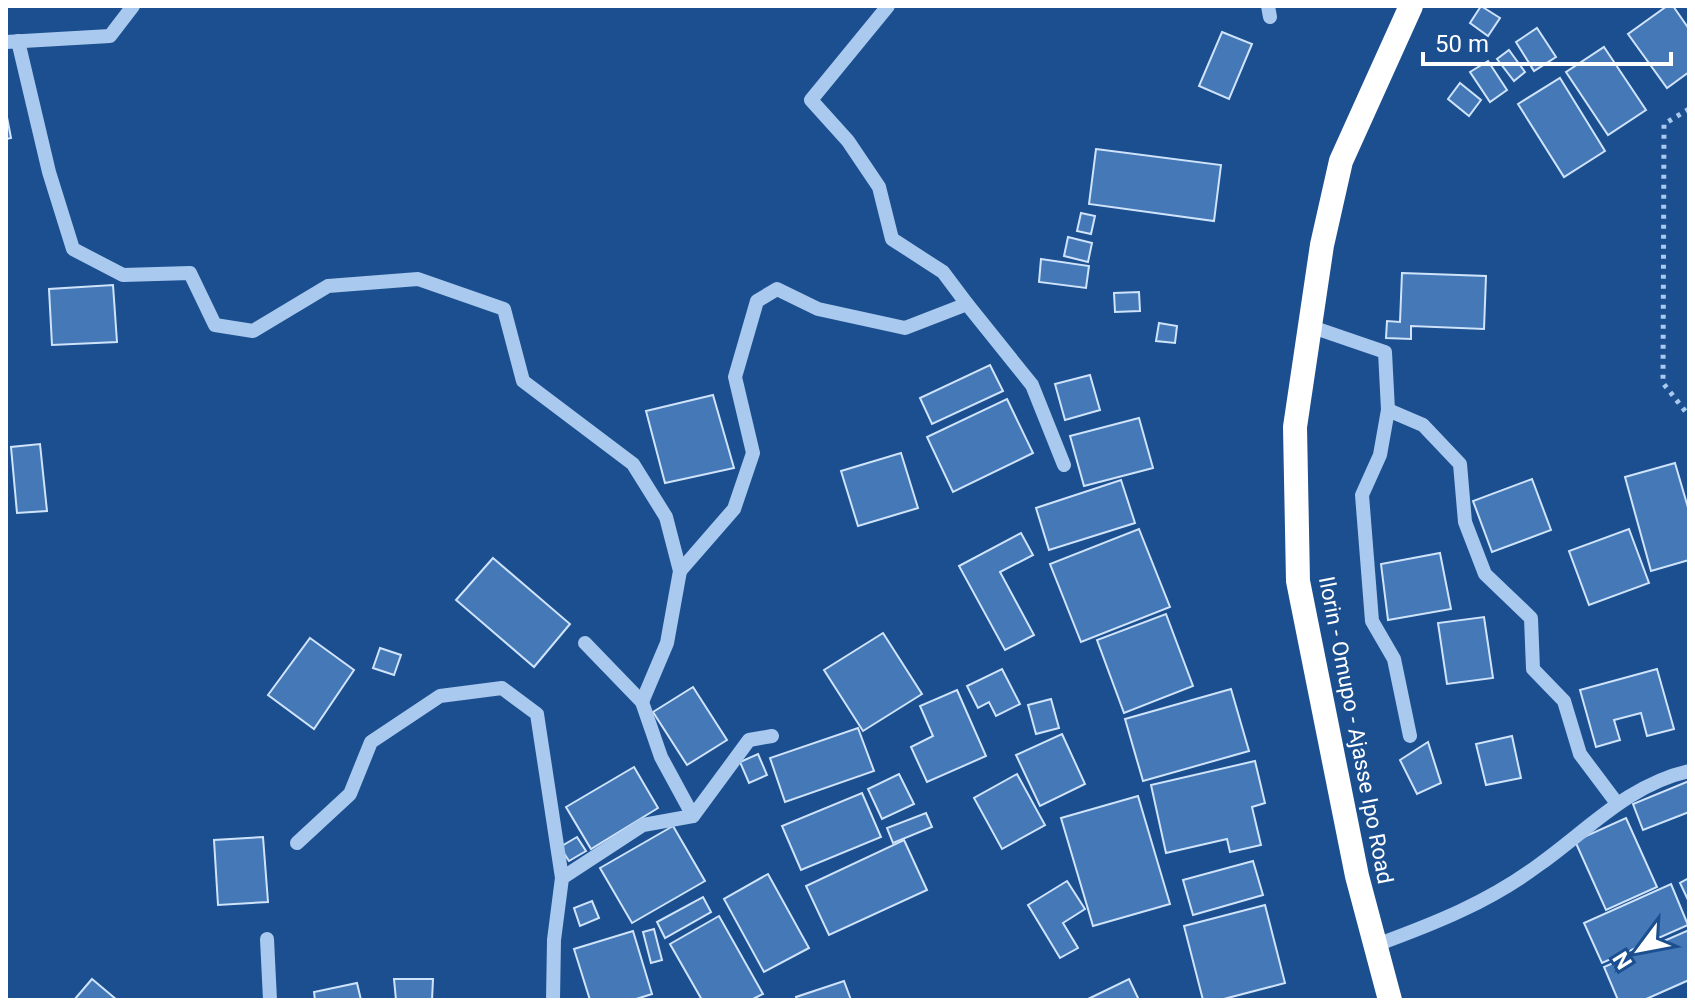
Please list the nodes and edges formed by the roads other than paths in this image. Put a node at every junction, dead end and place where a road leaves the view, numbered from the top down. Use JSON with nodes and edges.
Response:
{"nodes":[{"id":1,"x":133,"y":6,"type":"edge"},
{"id":2,"x":888,"y":6,"type":"edge"},
{"id":3,"x":1411,"y":6,"type":"edge"},
{"id":4,"x":12,"y":42,"type":"edge"},
{"id":5,"x":967,"y":304,"type":"junction"},
{"id":6,"x":1312,"y":327,"type":"junction"},
{"id":7,"x":1388,"y":410,"type":"junction"},
{"id":8,"x":1064,"y":465,"type":"dead end"},
{"id":9,"x":680,"y":571,"type":"junction"},
{"id":10,"x":585,"y":643,"type":"dead end"},
{"id":11,"x":642,"y":702,"type":"junction"},
{"id":12,"x":772,"y":736,"type":"dead end"},
{"id":13,"x":1410,"y":736,"type":"dead end"},
{"id":14,"x":1689,"y":771,"type":"edge"},
{"id":15,"x":1616,"y":802,"type":"junction"},
{"id":16,"x":693,"y":816,"type":"junction"},
{"id":17,"x":297,"y":843,"type":"dead end"},
{"id":18,"x":562,"y":878,"type":"junction"},
{"id":19,"x":267,"y":939,"type":"dead end"},
{"id":20,"x":1376,"y":945,"type":"junction"},
{"id":21,"x":270,"y":1000,"type":"edge"},
{"id":22,"x":553,"y":1000,"type":"edge"},
{"id":23,"x":1390,"y":1000,"type":"edge"}],
"edges":[{"from":1,"to":4,"type":"street"},
{"from":2,"to":5,"type":"street"},
{"from":3,"to":6,"type":"highway","name":"Ilorin - Omupo - Ajasse Ipo Road"},
{"from":4,"to":9,"type":"street"},
{"from":5,"to":8,"type":"street"},
{"from":5,"to":9,"type":"street"},
{"from":6,"to":7,"type":"street"},
{"from":6,"to":20,"type":"highway","name":"Ilorin - Omupo - Ajasse Ipo Road"},
{"from":7,"to":13,"type":"street"},
{"from":7,"to":15,"type":"street"},
{"from":9,"to":11,"type":"street"},
{"from":10,"to":11,"type":"street"},
{"from":11,"to":16,"type":"street"},
{"from":12,"to":16,"type":"street"},
{"from":14,"to":15,"type":"street"},
{"from":15,"to":20,"type":"street"},
{"from":16,"to":18,"type":"street"},
{"from":17,"to":18,"type":"street"},
{"from":18,"to":22,"type":"street"},
{"from":19,"to":21,"type":"street"},
{"from":20,"to":23,"type":"highway","name":"Ilorin - Omupo - Ajasse Ipo Road"}]}
